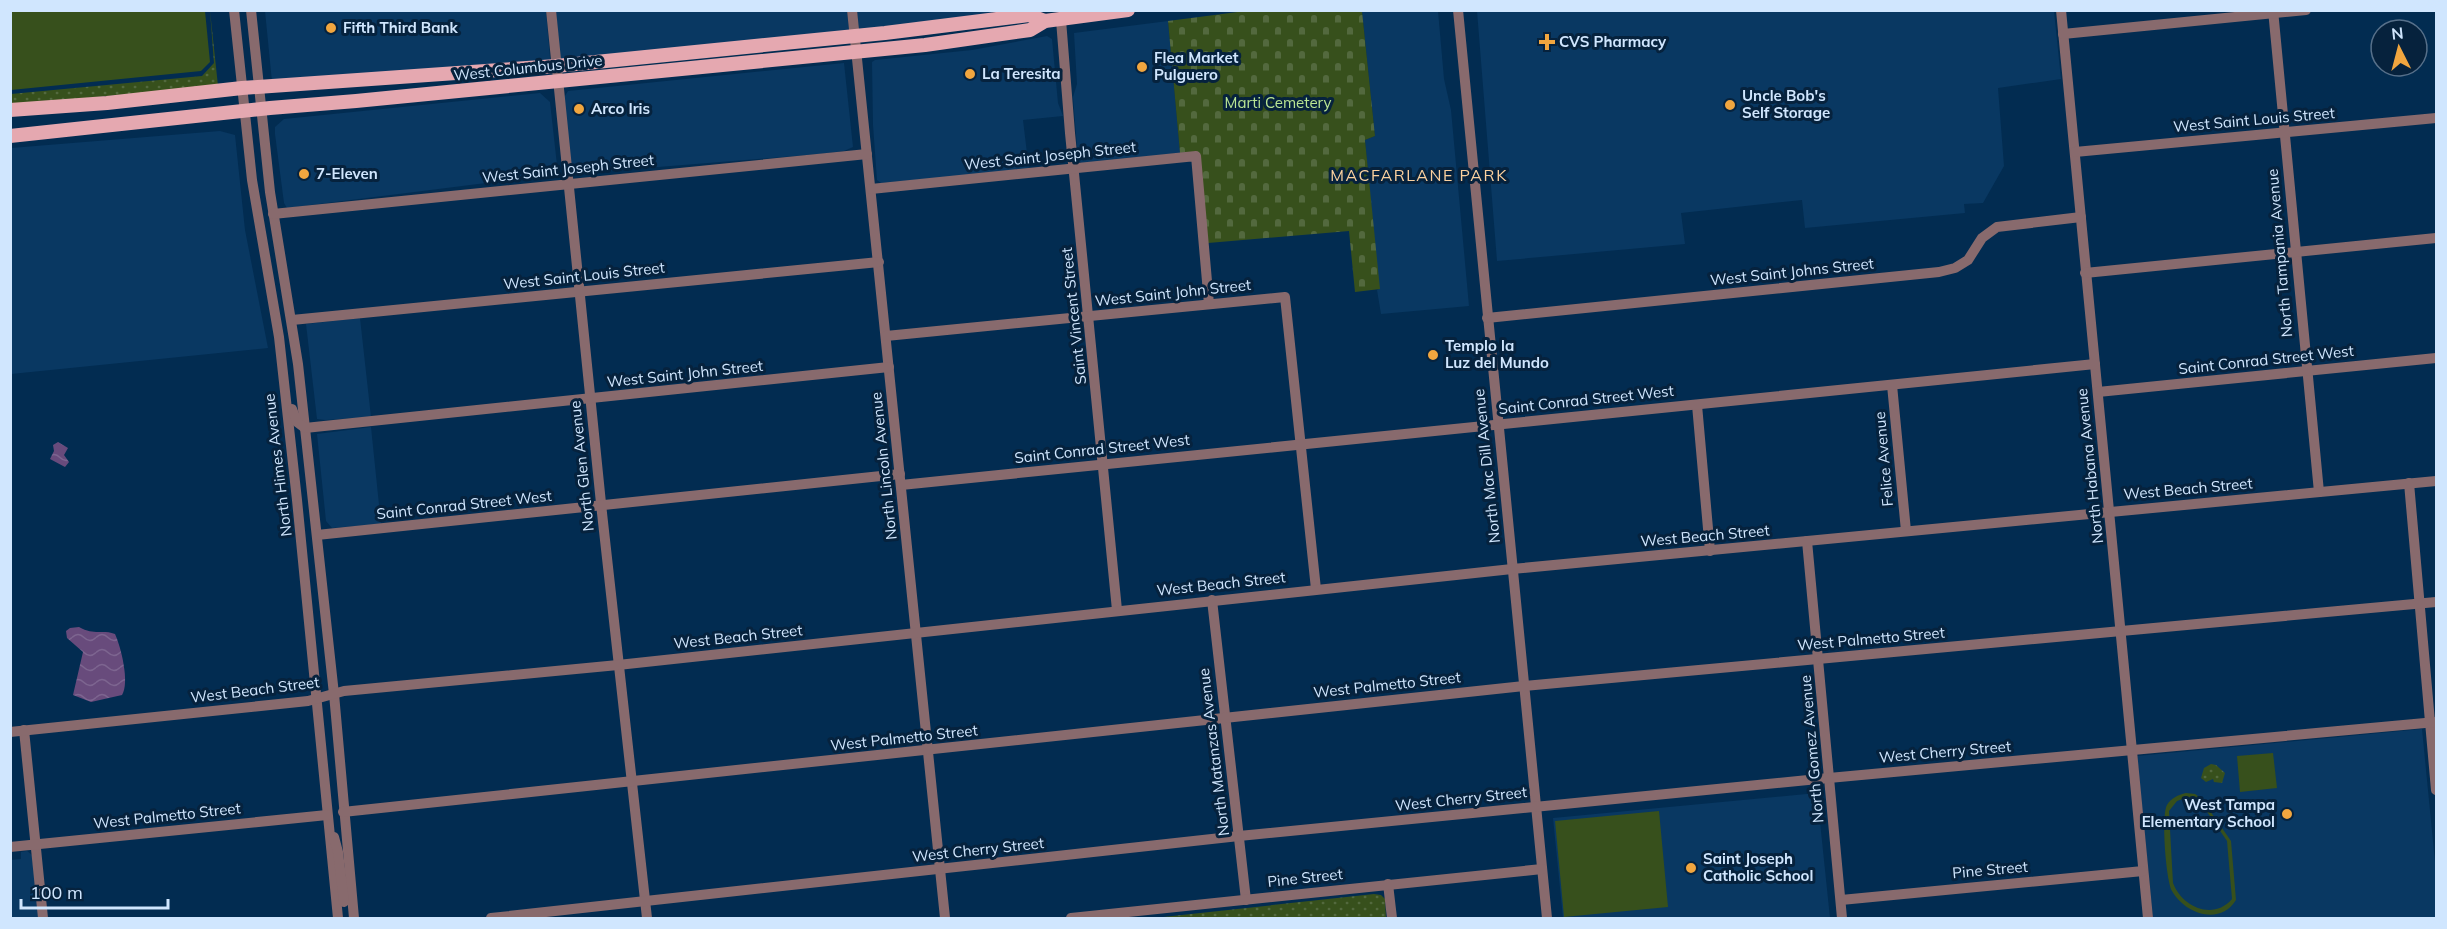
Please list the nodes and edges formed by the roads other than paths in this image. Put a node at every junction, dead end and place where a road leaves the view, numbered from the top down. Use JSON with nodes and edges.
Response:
{"nodes":[{"id":1,"x":234,"y":10,"type":"edge"},
{"id":2,"x":251,"y":10,"type":"edge"},
{"id":3,"x":551,"y":10,"type":"edge"},
{"id":4,"x":852,"y":10,"type":"edge"},
{"id":5,"x":1128,"y":10,"type":"edge"},
{"id":6,"x":1458,"y":10,"type":"edge"},
{"id":7,"x":2061,"y":10,"type":"edge"},
{"id":8,"x":2306,"y":10,"type":"edge"},
{"id":9,"x":2273,"y":12,"type":"edge"},
{"id":10,"x":999,"y":15,"type":"edge"},
{"id":11,"x":1061,"y":20,"type":"junction"},
{"id":12,"x":1045,"y":21,"type":"junction"},
{"id":13,"x":1001,"y":34,"type":"junction"},
{"id":14,"x":2063,"y":34,"type":"junction"},
{"id":15,"x":855,"y":36,"type":"junction"},
{"id":16,"x":856,"y":52,"type":"junction"},
{"id":17,"x":556,"y":66,"type":"junction"},
{"id":18,"x":557,"y":82,"type":"junction"},
{"id":19,"x":258,"y":87,"type":"junction"},
{"id":20,"x":242,"y":88,"type":"junction"},
{"id":21,"x":260,"y":109,"type":"junction"},
{"id":22,"x":10,"y":111,"type":"edge"},
{"id":23,"x":243,"y":111,"type":"junction"},
{"id":24,"x":2436,"y":118,"type":"edge"},
{"id":25,"x":2283,"y":132,"type":"junction"},
{"id":26,"x":10,"y":136,"type":"edge"},
{"id":27,"x":2074,"y":152,"type":"junction"},
{"id":28,"x":867,"y":154,"type":"junction"},
{"id":29,"x":1074,"y":169,"type":"junction"},
{"id":30,"x":568,"y":184,"type":"junction"},
{"id":31,"x":870,"y":189,"type":"junction"},
{"id":32,"x":273,"y":214,"type":"junction"},
{"id":33,"x":2081,"y":217,"type":"junction"},
{"id":34,"x":2436,"y":238,"type":"edge"},
{"id":35,"x":2295,"y":253,"type":"junction"},
{"id":36,"x":879,"y":262,"type":"junction"},
{"id":37,"x":2085,"y":273,"type":"junction"},
{"id":38,"x":579,"y":292,"type":"junction"},
{"id":39,"x":1209,"y":304,"type":"junction"},
{"id":40,"x":1089,"y":316,"type":"junction"},
{"id":41,"x":1487,"y":318,"type":"junction"},
{"id":42,"x":292,"y":320,"type":"junction"},
{"id":43,"x":886,"y":336,"type":"junction"},
{"id":44,"x":279,"y":337,"type":"junction"},
{"id":45,"x":2436,"y":358,"type":"edge"},
{"id":46,"x":2095,"y":364,"type":"junction"},
{"id":47,"x":889,"y":367,"type":"junction"},
{"id":48,"x":2306,"y":370,"type":"junction"},
{"id":49,"x":1892,"y":385,"type":"junction"},
{"id":50,"x":2098,"y":392,"type":"junction"},
{"id":51,"x":590,"y":399,"type":"junction"},
{"id":52,"x":1697,"y":405,"type":"junction"},
{"id":53,"x":1498,"y":424,"type":"junction"},
{"id":54,"x":305,"y":428,"type":"junction"},
{"id":55,"x":289,"y":432,"type":"junction"},
{"id":56,"x":1301,"y":443,"type":"junction"},
{"id":57,"x":1104,"y":464,"type":"junction"},
{"id":58,"x":900,"y":480,"type":"junction"},
{"id":59,"x":2436,"y":481,"type":"edge"},
{"id":60,"x":2409,"y":483,"type":"junction"},
{"id":61,"x":2319,"y":492,"type":"junction"},
{"id":62,"x":314,"y":502,"type":"junction"},
{"id":63,"x":601,"y":506,"type":"junction"},
{"id":64,"x":2108,"y":512,"type":"junction"},
{"id":65,"x":1906,"y":531,"type":"junction"},
{"id":66,"x":317,"y":535,"type":"junction"},
{"id":67,"x":1807,"y":541,"type":"junction"},
{"id":68,"x":1710,"y":551,"type":"junction"},
{"id":69,"x":1512,"y":569,"type":"junction"},
{"id":70,"x":1316,"y":589,"type":"junction"},
{"id":71,"x":1212,"y":600,"type":"junction"},
{"id":72,"x":2436,"y":602,"type":"edge"},
{"id":73,"x":2419,"y":603,"type":"junction"},
{"id":74,"x":1117,"y":610,"type":"junction"},
{"id":75,"x":2121,"y":631,"type":"junction"},
{"id":76,"x":916,"y":634,"type":"junction"},
{"id":77,"x":1819,"y":659,"type":"junction"},
{"id":78,"x":618,"y":665,"type":"junction"},
{"id":79,"x":1524,"y":686,"type":"junction"},
{"id":80,"x":334,"y":693,"type":"junction"},
{"id":81,"x":318,"y":699,"type":"junction"},
{"id":82,"x":1225,"y":717,"type":"junction"},
{"id":83,"x":2433,"y":722,"type":"edge"},
{"id":84,"x":24,"y":730,"type":"junction"},
{"id":85,"x":10,"y":732,"type":"edge"},
{"id":86,"x":2132,"y":749,"type":"junction"},
{"id":87,"x":928,"y":750,"type":"junction"},
{"id":88,"x":1830,"y":778,"type":"junction"},
{"id":89,"x":632,"y":783,"type":"junction"},
{"id":90,"x":2436,"y":790,"type":"edge"},
{"id":91,"x":1536,"y":807,"type":"junction"},
{"id":92,"x":343,"y":812,"type":"junction"},
{"id":93,"x":328,"y":819,"type":"junction"},
{"id":94,"x":1239,"y":837,"type":"junction"},
{"id":95,"x":36,"y":844,"type":"junction"},
{"id":96,"x":10,"y":847,"type":"edge"},
{"id":97,"x":940,"y":869,"type":"junction"},
{"id":98,"x":1542,"y":869,"type":"junction"},
{"id":99,"x":2143,"y":871,"type":"junction"},
{"id":100,"x":1388,"y":884,"type":"junction"},
{"id":101,"x":1246,"y":900,"type":"junction"},
{"id":102,"x":1840,"y":900,"type":"junction"},
{"id":103,"x":645,"y":903,"type":"junction"},
{"id":104,"x":1104,"y":917,"type":"edge"},
{"id":105,"x":43,"y":918,"type":"edge"},
{"id":106,"x":338,"y":918,"type":"edge"},
{"id":107,"x":346,"y":918,"type":"edge"},
{"id":108,"x":354,"y":918,"type":"edge"},
{"id":109,"x":491,"y":918,"type":"edge"},
{"id":110,"x":646,"y":918,"type":"edge"},
{"id":111,"x":945,"y":918,"type":"edge"},
{"id":112,"x":1071,"y":918,"type":"edge"},
{"id":113,"x":1392,"y":918,"type":"edge"},
{"id":114,"x":1547,"y":918,"type":"edge"},
{"id":115,"x":1842,"y":918,"type":"edge"},
{"id":116,"x":2148,"y":918,"type":"edge"}],
"edges":[{"from":1,"to":20,"type":"street","name":"North Himes Avenue"},
{"from":2,"to":19,"type":"street","name":"North Himes Avenue"},
{"from":3,"to":17,"type":"street","name":"North Glen Avenue"},
{"from":4,"to":15,"type":"street","name":"North Lincoln Avenue"},
{"from":5,"to":11,"type":"main road","name":"West Columbus Drive"},
{"from":6,"to":41,"type":"street","name":"North Mac Dill Avenue"},
{"from":7,"to":14,"type":"street","name":"North Habana Avenue"},
{"from":8,"to":9,"type":"street"},
{"from":9,"to":14,"type":"street"},
{"from":9,"to":25,"type":"street","name":"North Tampania Avenue"},
{"from":10,"to":12,"type":"main road","name":"West Columbus Drive"},
{"from":10,"to":13,"type":"street"},
{"from":10,"to":15,"type":"main road","name":"West Columbus Drive"},
{"from":11,"to":12,"type":"main road","name":"West Columbus Drive"},
{"from":11,"to":29,"type":"street","name":"Saint Vincent Street"},
{"from":12,"to":13,"type":"main road","name":"West Columbus Drive"},
{"from":13,"to":16,"type":"main road","name":"West Columbus Drive"},
{"from":14,"to":27,"type":"street","name":"North Habana Avenue"},
{"from":15,"to":16,"type":"street","name":"North Lincoln Avenue"},
{"from":15,"to":17,"type":"main road","name":"West Columbus Drive"},
{"from":16,"to":18,"type":"main road","name":"West Columbus Drive"},
{"from":16,"to":28,"type":"street","name":"North Lincoln Avenue"},
{"from":17,"to":18,"type":"street","name":"North Glen Avenue"},
{"from":17,"to":19,"type":"main road","name":"West Columbus Drive"},
{"from":18,"to":21,"type":"main road","name":"West Columbus Drive"},
{"from":18,"to":30,"type":"street","name":"North Glen Avenue"},
{"from":19,"to":20,"type":"main road","name":"West Columbus Drive"},
{"from":19,"to":21,"type":"street","name":"North Himes Avenue"},
{"from":20,"to":22,"type":"main road","name":"West Columbus Drive"},
{"from":20,"to":23,"type":"street","name":"North Himes Avenue"},
{"from":21,"to":23,"type":"main road","name":"West Columbus Drive"},
{"from":21,"to":32,"type":"street","name":"North Himes Avenue"},
{"from":23,"to":26,"type":"main road","name":"West Columbus Drive"},
{"from":23,"to":44,"type":"street","name":"North Himes Avenue"},
{"from":24,"to":25,"type":"street","name":"West Saint Louis Street"},
{"from":25,"to":27,"type":"street","name":"West Saint Louis Street"},
{"from":25,"to":35,"type":"street","name":"North Tampania Avenue"},
{"from":27,"to":33,"type":"street","name":"North Habana Avenue"},
{"from":28,"to":30,"type":"street","name":"West Saint Joseph Street"},
{"from":28,"to":31,"type":"street","name":"North Lincoln Avenue"},
{"from":29,"to":31,"type":"street","name":"West Saint Joseph Street"},
{"from":29,"to":39,"type":"street","name":"West Saint Joseph Street"},
{"from":29,"to":40,"type":"street","name":"Saint Vincent Street"},
{"from":30,"to":32,"type":"street","name":"West Saint Joseph Street"},
{"from":30,"to":38,"type":"street","name":"North Glen Avenue"},
{"from":31,"to":36,"type":"street","name":"North Lincoln Avenue"},
{"from":32,"to":42,"type":"street","name":"North Himes Avenue"},
{"from":33,"to":37,"type":"street","name":"North Habana Avenue"},
{"from":33,"to":41,"type":"street","name":"West Saint Johns Street"},
{"from":34,"to":35,"type":"street"},
{"from":35,"to":37,"type":"street"},
{"from":35,"to":48,"type":"street","name":"North Tampania Avenue"},
{"from":36,"to":38,"type":"street","name":"West Saint Louis Street"},
{"from":36,"to":43,"type":"street","name":"North Lincoln Avenue"},
{"from":37,"to":46,"type":"street","name":"North Habana Avenue"},
{"from":38,"to":42,"type":"street","name":"West Saint Louis Street"},
{"from":38,"to":51,"type":"street","name":"North Glen Avenue"},
{"from":39,"to":40,"type":"street","name":"West Saint John Street"},
{"from":39,"to":56,"type":"street","name":"West Saint John Street"},
{"from":40,"to":43,"type":"street","name":"West Saint John Street"},
{"from":40,"to":57,"type":"street","name":"Saint Vincent Street"},
{"from":41,"to":53,"type":"street","name":"North Mac Dill Avenue"},
{"from":42,"to":54,"type":"street","name":"North Himes Avenue"},
{"from":43,"to":47,"type":"street","name":"North Lincoln Avenue"},
{"from":44,"to":54,"type":"street"},
{"from":44,"to":55,"type":"street","name":"North Himes Avenue"},
{"from":45,"to":48,"type":"street","name":"Saint Conrad Street West"},
{"from":46,"to":49,"type":"street","name":"Saint Conrad Street West"},
{"from":46,"to":50,"type":"street","name":"North Habana Avenue"},
{"from":47,"to":51,"type":"street","name":"West Saint John Street"},
{"from":47,"to":58,"type":"street","name":"North Lincoln Avenue"},
{"from":48,"to":50,"type":"street","name":"Saint Conrad Street West"},
{"from":48,"to":61,"type":"street","name":"North Tampania Avenue"},
{"from":49,"to":52,"type":"street","name":"Saint Conrad Street West"},
{"from":49,"to":65,"type":"street","name":"Felice Avenue"},
{"from":50,"to":64,"type":"street","name":"North Habana Avenue"},
{"from":51,"to":54,"type":"street","name":"West Saint John Street"},
{"from":51,"to":63,"type":"street","name":"North Glen Avenue"},
{"from":52,"to":53,"type":"street","name":"Saint Conrad Street West"},
{"from":52,"to":68,"type":"street"},
{"from":53,"to":56,"type":"street","name":"Saint Conrad Street West"},
{"from":53,"to":69,"type":"street","name":"North Mac Dill Avenue"},
{"from":54,"to":62,"type":"street","name":"North Himes Avenue"},
{"from":55,"to":62,"type":"street"},
{"from":55,"to":81,"type":"street","name":"North Himes Avenue"},
{"from":56,"to":57,"type":"street","name":"Saint Conrad Street West"},
{"from":56,"to":70,"type":"street"},
{"from":57,"to":58,"type":"street","name":"Saint Conrad Street West"},
{"from":57,"to":74,"type":"street","name":"Saint Vincent Street"},
{"from":58,"to":63,"type":"street","name":"Saint Conrad Street West"},
{"from":58,"to":76,"type":"street","name":"North Lincoln Avenue"},
{"from":59,"to":60,"type":"street","name":"West Beach Street"},
{"from":60,"to":61,"type":"street","name":"West Beach Street"},
{"from":60,"to":73,"type":"street"},
{"from":61,"to":64,"type":"street","name":"West Beach Street"},
{"from":62,"to":66,"type":"street","name":"North Himes Avenue"},
{"from":63,"to":66,"type":"street","name":"Saint Conrad Street West"},
{"from":63,"to":78,"type":"street","name":"North Glen Avenue"},
{"from":64,"to":65,"type":"street","name":"West Beach Street"},
{"from":64,"to":75,"type":"street","name":"North Habana Avenue"},
{"from":65,"to":67,"type":"street","name":"West Beach Street"},
{"from":66,"to":80,"type":"street","name":"North Himes Avenue"},
{"from":67,"to":68,"type":"street","name":"West Beach Street"},
{"from":67,"to":77,"type":"street","name":"North Gomez Avenue"},
{"from":68,"to":69,"type":"street","name":"West Beach Street"},
{"from":69,"to":70,"type":"street","name":"West Beach Street"},
{"from":69,"to":79,"type":"street","name":"North Mac Dill Avenue"},
{"from":70,"to":71,"type":"street","name":"West Beach Street"},
{"from":71,"to":74,"type":"street","name":"West Beach Street"},
{"from":71,"to":82,"type":"street","name":"North Matanzas Avenue"},
{"from":72,"to":73,"type":"street","name":"West Palmetto Street"},
{"from":73,"to":75,"type":"street","name":"West Palmetto Street"},
{"from":73,"to":83,"type":"street"},
{"from":74,"to":76,"type":"street","name":"West Beach Street"},
{"from":75,"to":77,"type":"street","name":"West Palmetto Street"},
{"from":75,"to":86,"type":"street","name":"North Habana Avenue"},
{"from":76,"to":78,"type":"street","name":"West Beach Street"},
{"from":76,"to":87,"type":"street","name":"North Lincoln Avenue"},
{"from":77,"to":79,"type":"street","name":"West Palmetto Street"},
{"from":77,"to":88,"type":"street","name":"North Gomez Avenue"},
{"from":78,"to":80,"type":"street","name":"West Beach Street"},
{"from":78,"to":89,"type":"street","name":"North Glen Avenue"},
{"from":79,"to":82,"type":"street","name":"West Palmetto Street"},
{"from":79,"to":91,"type":"street","name":"North Mac Dill Avenue"},
{"from":80,"to":81,"type":"street","name":"West Beach Street"},
{"from":80,"to":92,"type":"street","name":"North Himes Avenue"},
{"from":81,"to":84,"type":"street","name":"West Beach Street"},
{"from":81,"to":93,"type":"street","name":"North Himes Avenue"},
{"from":82,"to":87,"type":"street","name":"West Palmetto Street"},
{"from":82,"to":94,"type":"street","name":"North Matanzas Avenue"},
{"from":83,"to":86,"type":"street","name":"West Cherry Street"},
{"from":83,"to":90,"type":"street"},
{"from":84,"to":85,"type":"street","name":"West Beach Street"},
{"from":84,"to":95,"type":"street"},
{"from":86,"to":88,"type":"street","name":"West Cherry Street"},
{"from":86,"to":99,"type":"street","name":"North Habana Avenue"},
{"from":87,"to":89,"type":"street","name":"West Palmetto Street"},
{"from":87,"to":97,"type":"street","name":"North Lincoln Avenue"},
{"from":88,"to":91,"type":"street","name":"West Cherry Street"},
{"from":88,"to":102,"type":"street","name":"North Gomez Avenue"},
{"from":89,"to":92,"type":"street","name":"West Palmetto Street"},
{"from":89,"to":103,"type":"street","name":"North Glen Avenue"},
{"from":91,"to":94,"type":"street","name":"West Cherry Street"},
{"from":91,"to":98,"type":"street","name":"North Mac Dill Avenue"},
{"from":92,"to":108,"type":"street","name":"North Himes Avenue"},
{"from":93,"to":95,"type":"street","name":"West Palmetto Street"},
{"from":93,"to":106,"type":"street","name":"North Himes Avenue"},
{"from":93,"to":107,"type":"street"},
{"from":94,"to":97,"type":"street","name":"West Cherry Street"},
{"from":94,"to":101,"type":"street","name":"North Matanzas Avenue"},
{"from":95,"to":96,"type":"street","name":"West Palmetto Street"},
{"from":95,"to":105,"type":"street"},
{"from":97,"to":103,"type":"street","name":"West Cherry Street"},
{"from":97,"to":111,"type":"street","name":"North Lincoln Avenue"},
{"from":98,"to":100,"type":"street","name":"Pine Street"},
{"from":98,"to":114,"type":"street","name":"North Mac Dill Avenue"},
{"from":99,"to":102,"type":"street","name":"Pine Street"},
{"from":99,"to":116,"type":"street","name":"North Habana Avenue"},
{"from":100,"to":101,"type":"street","name":"Pine Street"},
{"from":100,"to":113,"type":"street"},
{"from":101,"to":104,"type":"street","name":"Pine Street"},
{"from":102,"to":115,"type":"street","name":"North Gomez Avenue"},
{"from":103,"to":109,"type":"street","name":"West Cherry Street"},
{"from":103,"to":110,"type":"street","name":"North Glen Avenue"},
{"from":104,"to":112,"type":"street","name":"Pine Street"}]}
